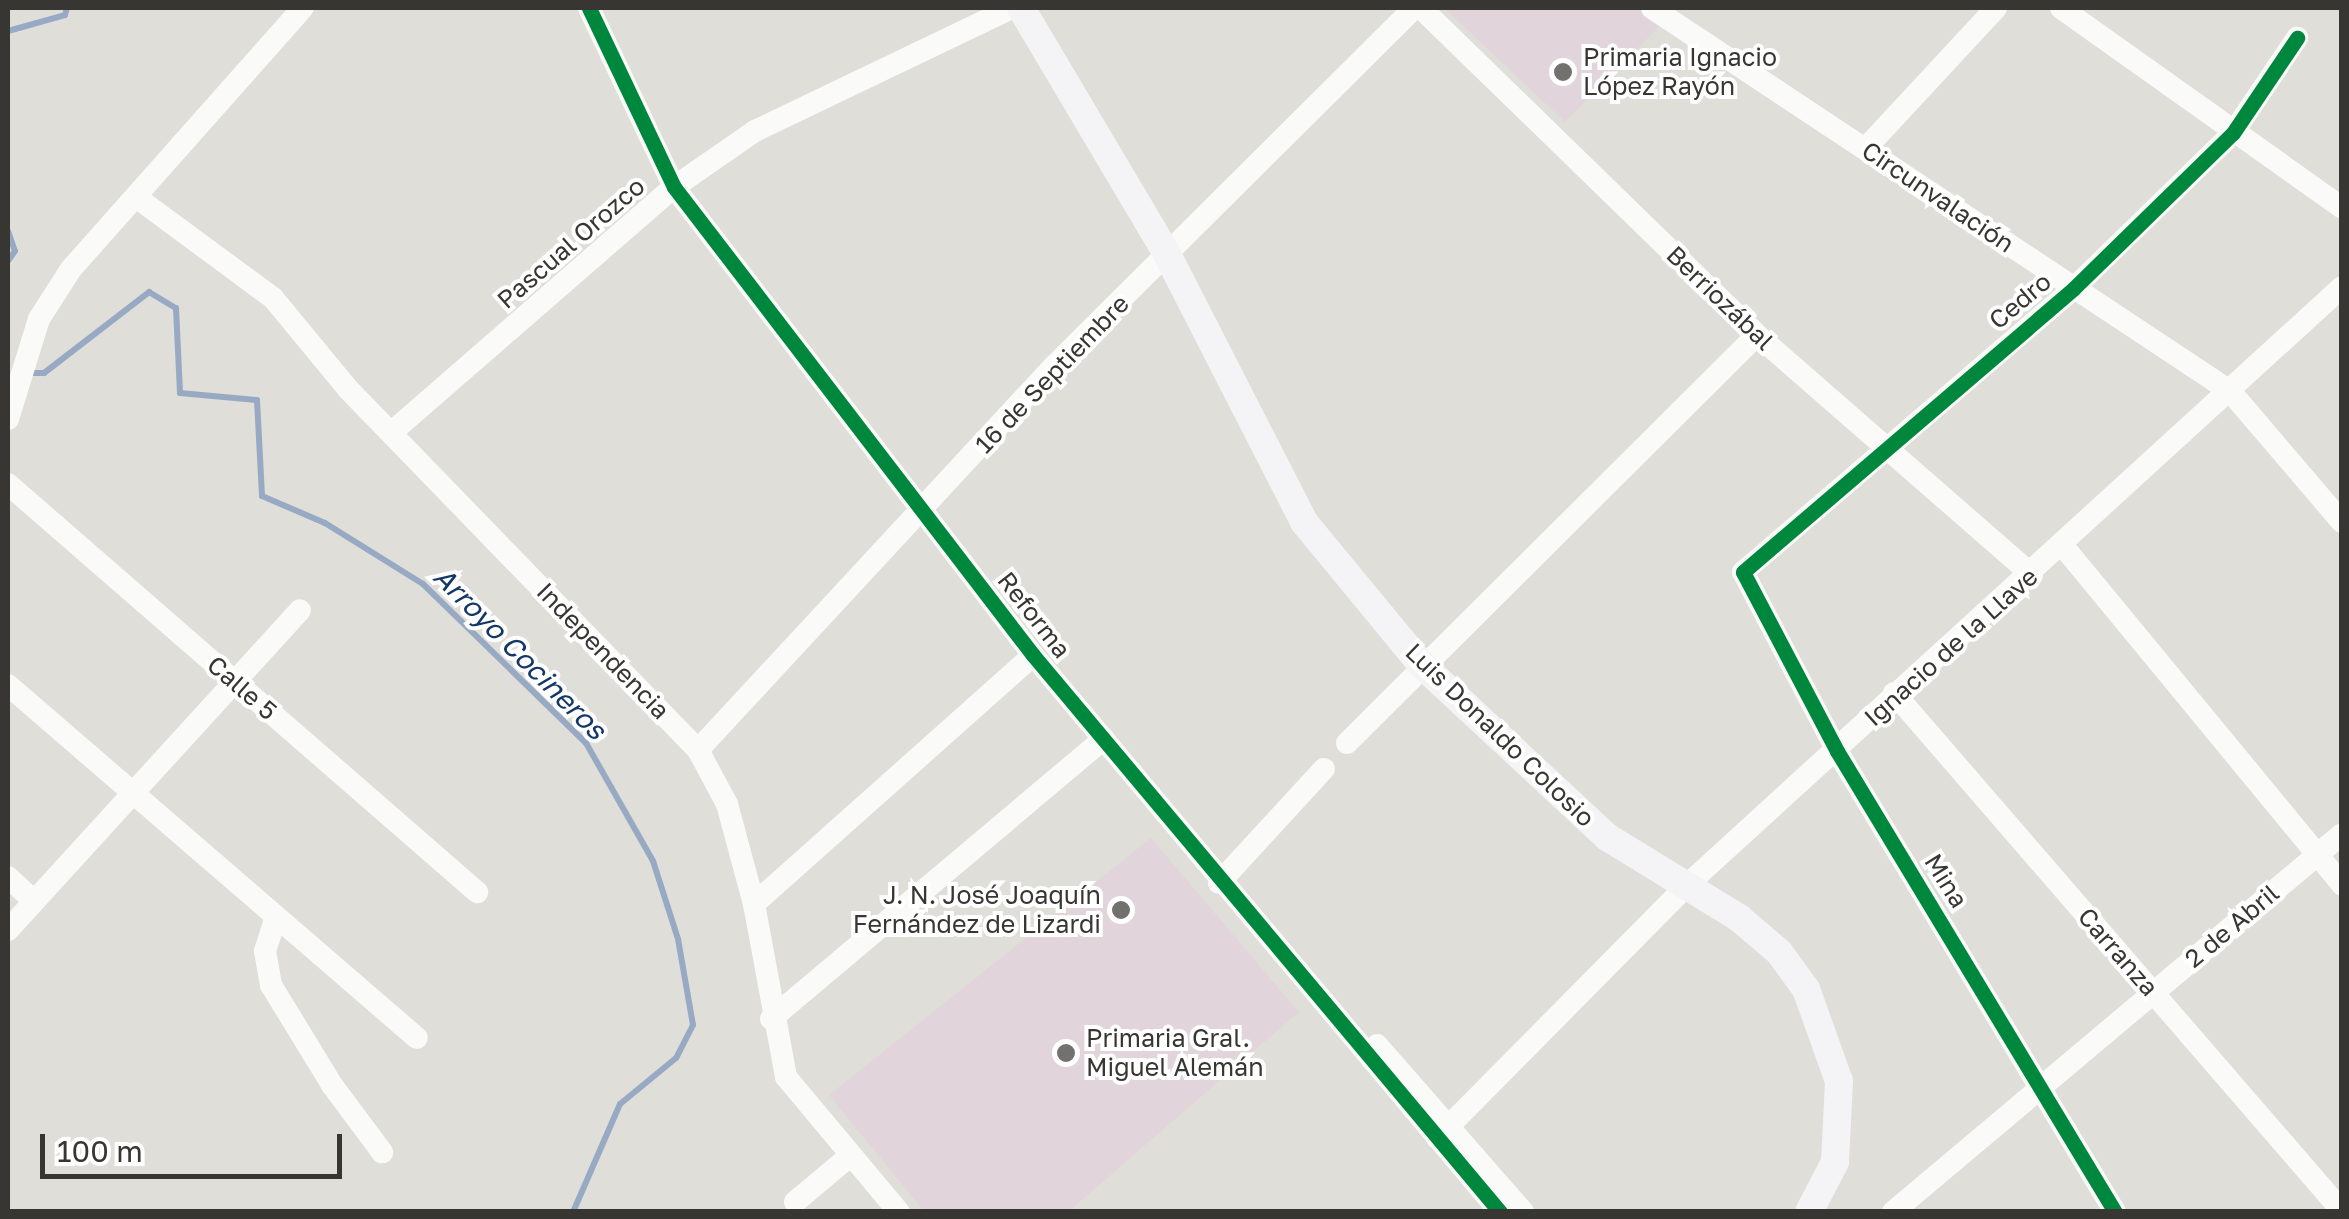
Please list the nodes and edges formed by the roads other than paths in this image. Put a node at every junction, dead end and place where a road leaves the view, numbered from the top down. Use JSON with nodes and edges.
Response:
{"nodes":[{"id":1,"x":303,"y":8,"type":"edge"},
{"id":2,"x":589,"y":8,"type":"edge"},
{"id":3,"x":1012,"y":8,"type":"edge"},
{"id":4,"x":1021,"y":8,"type":"edge"},
{"id":5,"x":1418,"y":8,"type":"edge"},
{"id":6,"x":1652,"y":8,"type":"edge"},
{"id":7,"x":1996,"y":8,"type":"edge"},
{"id":8,"x":2061,"y":8,"type":"edge"},
{"id":9,"x":2297,"y":38,"type":"dead end"},
{"id":10,"x":2233,"y":133,"type":"junction"},
{"id":11,"x":1866,"y":148,"type":"junction"},
{"id":12,"x":674,"y":187,"type":"junction"},
{"id":13,"x":136,"y":197,"type":"junction"},
{"id":14,"x":2342,"y":208,"type":"edge"},
{"id":15,"x":1168,"y":256,"type":"junction"},
{"id":16,"x":2342,"y":287,"type":"edge"},
{"id":17,"x":2073,"y":289,"type":"junction"},
{"id":18,"x":1757,"y":335,"type":"junction"},
{"id":19,"x":2230,"y":391,"type":"junction"},
{"id":20,"x":8,"y":419,"type":"edge"},
{"id":21,"x":392,"y":432,"type":"junction"},
{"id":22,"x":1886,"y":446,"type":"junction"},
{"id":23,"x":8,"y":484,"type":"edge"},
{"id":24,"x":922,"y":512,"type":"junction"},
{"id":25,"x":2342,"y":522,"type":"edge"},
{"id":26,"x":2063,"y":546,"type":"junction"},
{"id":27,"x":1744,"y":572,"type":"joint"},
{"id":28,"x":2032,"y":575,"type":"junction"},
{"id":29,"x":300,"y":610,"type":"dead end"},
{"id":30,"x":1032,"y":655,"type":"junction"},
{"id":31,"x":1422,"y":665,"type":"junction"},
{"id":32,"x":236,"y":682,"type":"junction"},
{"id":33,"x":8,"y":685,"type":"edge"},
{"id":34,"x":1894,"y":693,"type":"junction"},
{"id":35,"x":1104,"y":739,"type":"junction"},
{"id":36,"x":1347,"y":743,"type":"dead end"},
{"id":37,"x":698,"y":750,"type":"junction"},
{"id":38,"x":1837,"y":751,"type":"junction"},
{"id":39,"x":1324,"y":768,"type":"dead end"},
{"id":40,"x":134,"y":794,"type":"junction"},
{"id":41,"x":2342,"y":834,"type":"edge"},
{"id":42,"x":2317,"y":855,"type":"junction"},
{"id":43,"x":1221,"y":875,"type":"junction"},
{"id":44,"x":8,"y":878,"type":"edge"},
{"id":45,"x":2342,"y":884,"type":"edge"},
{"id":46,"x":1687,"y":885,"type":"junction"},
{"id":47,"x":477,"y":892,"type":"dead end"},
{"id":48,"x":34,"y":901,"type":"junction"},
{"id":49,"x":754,"y":904,"type":"junction"},
{"id":50,"x":276,"y":917,"type":"junction"},
{"id":51,"x":8,"y":930,"type":"edge"},
{"id":52,"x":2153,"y":992,"type":"junction"},
{"id":53,"x":771,"y":1019,"type":"junction"},
{"id":54,"x":417,"y":1038,"type":"dead end"},
{"id":55,"x":2042,"y":1084,"type":"junction"},
{"id":56,"x":1443,"y":1133,"type":"junction"},
{"id":57,"x":382,"y":1152,"type":"dead end"},
{"id":58,"x":851,"y":1155,"type":"junction"},
{"id":59,"x":794,"y":1202,"type":"dead end"},
{"id":60,"x":898,"y":1212,"type":"edge"},
{"id":61,"x":1500,"y":1212,"type":"edge"},
{"id":62,"x":1523,"y":1212,"type":"edge"},
{"id":63,"x":1809,"y":1212,"type":"edge"},
{"id":64,"x":1893,"y":1212,"type":"edge"},
{"id":65,"x":2114,"y":1212,"type":"edge"},
{"id":66,"x":2342,"y":1212,"type":"edge"}],
"edges":[{"from":1,"to":13,"type":"street"},
{"from":2,"to":12,"type":"street","name":"Reforma"},
{"from":3,"to":12,"type":"street","name":"Pascual Orozco"},
{"from":4,"to":15,"type":"main road","name":"Luis Donaldo Colosio"},
{"from":5,"to":15,"type":"street","name":"16 de Septiembre"},
{"from":5,"to":18,"type":"street","name":"Berriozábal"},
{"from":6,"to":11,"type":"street","name":"Circunvalación"},
{"from":7,"to":11,"type":"street"},
{"from":8,"to":10,"type":"street"},
{"from":9,"to":10,"type":"street","name":"Cedro"},
{"from":10,"to":14,"type":"street"},
{"from":10,"to":17,"type":"street","name":"Cedro"},
{"from":11,"to":17,"type":"street","name":"Circunvalación"},
{"from":12,"to":21,"type":"street","name":"Pascual Orozco"},
{"from":12,"to":24,"type":"street","name":"Reforma"},
{"from":13,"to":20,"type":"street"},
{"from":13,"to":21,"type":"street","name":"Independencia"},
{"from":15,"to":24,"type":"street","name":"16 de Septiembre"},
{"from":15,"to":31,"type":"main road","name":"Luis Donaldo Colosio"},
{"from":16,"to":19,"type":"street","name":"Ignacio de la Llave"},
{"from":17,"to":19,"type":"street","name":"Circunvalación"},
{"from":17,"to":22,"type":"street","name":"Cedro"},
{"from":18,"to":22,"type":"street","name":"Berriozábal"},
{"from":18,"to":31,"type":"street"},
{"from":19,"to":25,"type":"street","name":"Circunvalación"},
{"from":19,"to":26,"type":"street","name":"Ignacio de la Llave"},
{"from":21,"to":37,"type":"street","name":"Independencia"},
{"from":22,"to":27,"type":"street","name":"Cedro"},
{"from":22,"to":28,"type":"street","name":"Berriozábal"},
{"from":23,"to":32,"type":"street","name":"Calle 5"},
{"from":24,"to":30,"type":"street","name":"Reforma"},
{"from":24,"to":37,"type":"street","name":"16 de Septiembre"},
{"from":26,"to":28,"type":"street","name":"Ignacio de la Llave"},
{"from":26,"to":42,"type":"street"},
{"from":27,"to":38,"type":"street","name":"Mina"},
{"from":28,"to":34,"type":"street","name":"Ignacio de la Llave"},
{"from":29,"to":32,"type":"street"},
{"from":30,"to":35,"type":"street","name":"Reforma"},
{"from":30,"to":49,"type":"street"},
{"from":31,"to":36,"type":"street"},
{"from":31,"to":46,"type":"main road","name":"Luis Donaldo Colosio"},
{"from":32,"to":40,"type":"street"},
{"from":32,"to":47,"type":"street","name":"Calle 5"},
{"from":33,"to":40,"type":"street"},
{"from":34,"to":38,"type":"street","name":"Ignacio de la Llave"},
{"from":34,"to":52,"type":"street","name":"Carranza"},
{"from":35,"to":43,"type":"street","name":"Reforma"},
{"from":35,"to":53,"type":"street"},
{"from":37,"to":49,"type":"street","name":"Independencia"},
{"from":38,"to":46,"type":"street","name":"Ignacio de la Llave"},
{"from":38,"to":55,"type":"street","name":"Mina"},
{"from":39,"to":43,"type":"street"},
{"from":40,"to":48,"type":"street"},
{"from":40,"to":50,"type":"street"},
{"from":41,"to":42,"type":"street","name":"2 de Abril"},
{"from":42,"to":45,"type":"street"},
{"from":42,"to":52,"type":"street","name":"2 de Abril"},
{"from":43,"to":56,"type":"street","name":"Reforma"},
{"from":44,"to":48,"type":"street"},
{"from":46,"to":56,"type":"street","name":"Ignacio de la Llave"},
{"from":46,"to":63,"type":"main road","name":"Luis Donaldo Colosio"},
{"from":48,"to":51,"type":"street"},
{"from":49,"to":53,"type":"street","name":"Independencia"},
{"from":50,"to":54,"type":"street"},
{"from":50,"to":57,"type":"street"},
{"from":52,"to":55,"type":"street","name":"2 de Abril"},
{"from":52,"to":66,"type":"street","name":"Carranza"},
{"from":53,"to":58,"type":"street","name":"Independencia"},
{"from":55,"to":64,"type":"street","name":"2 de Abril"},
{"from":55,"to":65,"type":"street","name":"Mina"},
{"from":56,"to":61,"type":"street","name":"Reforma"},
{"from":56,"to":62,"type":"street","name":"Reforma"},
{"from":58,"to":59,"type":"street"},
{"from":58,"to":60,"type":"street","name":"Independencia"}]}
